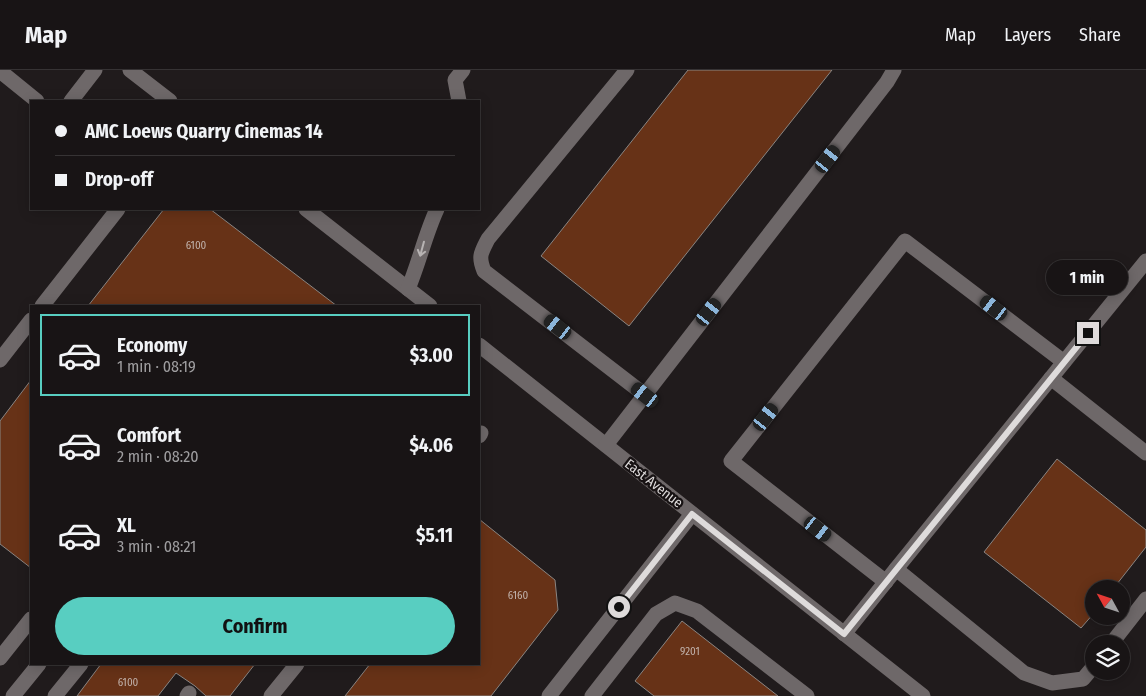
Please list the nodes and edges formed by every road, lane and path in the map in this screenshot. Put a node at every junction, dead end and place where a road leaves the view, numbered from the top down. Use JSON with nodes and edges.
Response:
{"nodes":[{"id":1,"x":95,"y":70,"type":"edge"},
{"id":2,"x":130,"y":70,"type":"edge"},
{"id":3,"x":626,"y":70,"type":"edge"},
{"id":4,"x":894,"y":70,"type":"edge"},
{"id":5,"x":0,"y":71,"type":"edge"},
{"id":6,"x":459,"y":75,"type":"edge"},
{"id":7,"x":36,"y":100,"type":"edge"},
{"id":8,"x":72,"y":100,"type":"edge"},
{"id":9,"x":169,"y":100,"type":"edge"},
{"id":10,"x":459,"y":100,"type":"edge"},
{"id":11,"x":117,"y":210,"type":"edge"},
{"id":12,"x":307,"y":210,"type":"edge"},
{"id":13,"x":436,"y":210,"type":"edge"},
{"id":14,"x":1146,"y":261,"type":"edge"},
{"id":15,"x":408,"y":289,"type":"junction"},
{"id":16,"x":43,"y":305,"type":"edge"},
{"id":17,"x":429,"y":305,"type":"edge"},
{"id":18,"x":30,"y":321,"type":"edge"},
{"id":19,"x":480,"y":346,"type":"edge"},
{"id":20,"x":0,"y":360,"type":"edge"},
{"id":21,"x":1064,"y":362,"type":"junction"},
{"id":22,"x":1051,"y":378,"type":"junction"},
{"id":23,"x":645,"y":395,"type":"junction"},
{"id":24,"x":606,"y":446,"type":"junction"},
{"id":25,"x":1146,"y":453,"type":"edge"},
{"id":26,"x":692,"y":514,"type":"junction"},
{"id":27,"x":896,"y":569,"type":"junction"},
{"id":28,"x":886,"y":582,"type":"junction"},
{"id":29,"x":1146,"y":598,"type":"edge"},
{"id":30,"x":30,"y":619,"type":"edge"},
{"id":31,"x":844,"y":634,"type":"junction"},
{"id":32,"x":1118,"y":635,"type":"edge"},
{"id":33,"x":0,"y":658,"type":"edge"},
{"id":34,"x":38,"y":665,"type":"edge"},
{"id":35,"x":80,"y":665,"type":"edge"},
{"id":36,"x":296,"y":665,"type":"edge"},
{"id":37,"x":1085,"y":677,"type":"edge"},
{"id":38,"x":13,"y":696,"type":"edge"},
{"id":39,"x":55,"y":696,"type":"edge"},
{"id":40,"x":271,"y":696,"type":"edge"},
{"id":41,"x":549,"y":696,"type":"edge"},
{"id":42,"x":592,"y":696,"type":"edge"},
{"id":43,"x":808,"y":696,"type":"edge"},
{"id":44,"x":923,"y":696,"type":"edge"}],
"edges":[{"from":1,"to":8,"type":"street"},
{"from":2,"to":9,"type":"street"},
{"from":3,"to":23,"type":"street"},
{"from":4,"to":23,"type":"street"},
{"from":5,"to":7,"type":"street"},
{"from":6,"to":10,"type":"street"},
{"from":11,"to":16,"type":"street"},
{"from":12,"to":15,"type":"street"},
{"from":13,"to":15,"type":"street","one_way":true},
{"from":14,"to":21,"type":"street"},
{"from":15,"to":17,"type":"street"},
{"from":18,"to":20,"type":"street"},
{"from":19,"to":24,"type":"street","name":"East Avenue"},
{"from":21,"to":22,"type":"street"},
{"from":21,"to":28,"type":"street"},
{"from":22,"to":25,"type":"street"},
{"from":22,"to":27,"type":"street"},
{"from":23,"to":24,"type":"street"},
{"from":24,"to":26,"type":"street","name":"East Avenue"},
{"from":26,"to":31,"type":"street","name":"East Avenue"},
{"from":26,"to":41,"type":"street"},
{"from":27,"to":28,"type":"street"},
{"from":27,"to":37,"type":"street"},
{"from":28,"to":31,"type":"street"},
{"from":29,"to":32,"type":"street"},
{"from":30,"to":33,"type":"street"},
{"from":31,"to":44,"type":"street","name":"East Avenue"},
{"from":34,"to":38,"type":"street"},
{"from":35,"to":39,"type":"street"},
{"from":36,"to":40,"type":"street"},
{"from":42,"to":43,"type":"street"}]}
